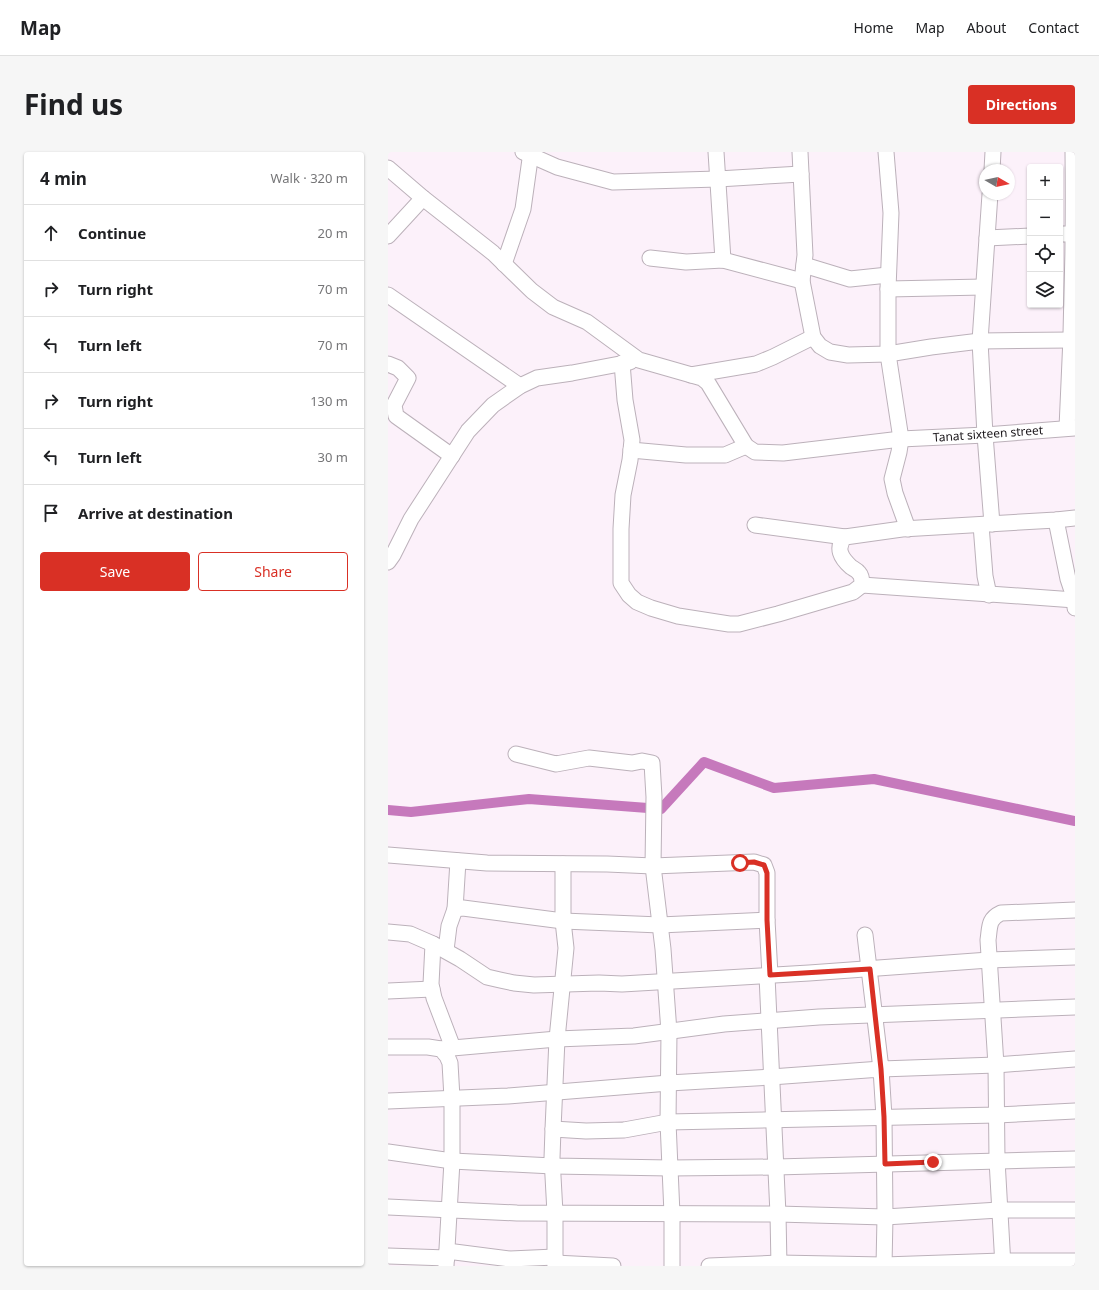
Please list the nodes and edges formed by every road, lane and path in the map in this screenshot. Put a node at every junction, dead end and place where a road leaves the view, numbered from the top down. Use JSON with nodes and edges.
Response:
{"nodes":[{"id":1,"x":716,"y":152,"type":"edge"},
{"id":2,"x":800,"y":152,"type":"edge"},
{"id":3,"x":886,"y":152,"type":"edge"},
{"id":4,"x":993,"y":152,"type":"edge"},
{"id":5,"x":1073,"y":152,"type":"edge"},
{"id":6,"x":528,"y":153,"type":"edge"},
{"id":7,"x":992,"y":164,"type":"edge"},
{"id":8,"x":388,"y":168,"type":"edge"},
{"id":9,"x":801,"y":174,"type":"junction"},
{"id":10,"x":718,"y":179,"type":"junction"},
{"id":11,"x":423,"y":198,"type":"junction"},
{"id":12,"x":990,"y":200,"type":"edge"},
{"id":13,"x":1070,"y":234,"type":"edge"},
{"id":14,"x":388,"y":236,"type":"edge"},
{"id":15,"x":1027,"y":236,"type":"edge"},
{"id":16,"x":987,"y":238,"type":"junction"},
{"id":17,"x":650,"y":258,"type":"dead end"},
{"id":18,"x":723,"y":260,"type":"junction"},
{"id":19,"x":504,"y":264,"type":"junction"},
{"id":20,"x":804,"y":265,"type":"junction"},
{"id":21,"x":802,"y":282,"type":"junction"},
{"id":22,"x":888,"y":282,"type":"junction"},
{"id":23,"x":983,"y":287,"type":"junction"},
{"id":24,"x":388,"y":295,"type":"edge"},
{"id":25,"x":813,"y":337,"type":"junction"},
{"id":26,"x":1072,"y":340,"type":"junction"},
{"id":27,"x":980,"y":342,"type":"junction"},
{"id":28,"x":888,"y":354,"type":"junction"},
{"id":29,"x":639,"y":360,"type":"junction"},
{"id":30,"x":622,"y":363,"type":"junction"},
{"id":31,"x":388,"y":364,"type":"edge"},
{"id":32,"x":691,"y":375,"type":"junction"},
{"id":33,"x":520,"y":386,"type":"junction"},
{"id":34,"x":1071,"y":428,"type":"edge"},
{"id":35,"x":985,"y":435,"type":"junction"},
{"id":36,"x":901,"y":439,"type":"junction"},
{"id":37,"x":746,"y":446,"type":"junction"},
{"id":38,"x":630,"y":450,"type":"junction"},
{"id":39,"x":452,"y":456,"type":"junction"},
{"id":40,"x":1075,"y":518,"type":"edge"},
{"id":41,"x":1056,"y":520,"type":"junction"},
{"id":42,"x":986,"y":524,"type":"junction"},
{"id":43,"x":755,"y":525,"type":"dead end"},
{"id":44,"x":908,"y":529,"type":"junction"},
{"id":45,"x":845,"y":537,"type":"junction"},
{"id":46,"x":388,"y":562,"type":"edge"},
{"id":47,"x":862,"y":585,"type":"junction"},
{"id":48,"x":989,"y":595,"type":"junction"},
{"id":49,"x":1075,"y":600,"type":"edge"},
{"id":50,"x":1075,"y":608,"type":"edge"},
{"id":51,"x":516,"y":754,"type":"dead end"},
{"id":52,"x":388,"y":855,"type":"edge"},
{"id":53,"x":458,"y":861,"type":"junction"},
{"id":54,"x":563,"y":864,"type":"junction"},
{"id":55,"x":653,"y":866,"type":"junction"},
{"id":56,"x":455,"y":909,"type":"junction"},
{"id":57,"x":1075,"y":910,"type":"edge"},
{"id":58,"x":767,"y":920,"type":"junction"},
{"id":59,"x":563,"y":921,"type":"junction"},
{"id":60,"x":660,"y":925,"type":"junction"},
{"id":61,"x":388,"y":932,"type":"edge"},
{"id":62,"x":865,"y":935,"type":"dead end"},
{"id":63,"x":440,"y":947,"type":"junction"},
{"id":64,"x":1075,"y":957,"type":"edge"},
{"id":65,"x":989,"y":960,"type":"junction"},
{"id":66,"x":870,"y":969,"type":"junction"},
{"id":67,"x":768,"y":976,"type":"junction"},
{"id":68,"x":665,"y":982,"type":"junction"},
{"id":69,"x":562,"y":984,"type":"junction"},
{"id":70,"x":432,"y":989,"type":"junction"},
{"id":71,"x":388,"y":991,"type":"edge"},
{"id":72,"x":1075,"y":1007,"type":"edge"},
{"id":73,"x":994,"y":1011,"type":"junction"},
{"id":74,"x":874,"y":1015,"type":"junction"},
{"id":75,"x":769,"y":1021,"type":"junction"},
{"id":76,"x":669,"y":1032,"type":"junction"},
{"id":77,"x":557,"y":1039,"type":"junction"},
{"id":78,"x":388,"y":1047,"type":"edge"},
{"id":79,"x":447,"y":1049,"type":"junction"},
{"id":80,"x":1075,"y":1058,"type":"edge"},
{"id":81,"x":996,"y":1065,"type":"junction"},
{"id":82,"x":881,"y":1069,"type":"junction"},
{"id":83,"x":771,"y":1077,"type":"junction"},
{"id":84,"x":669,"y":1083,"type":"junction"},
{"id":85,"x":554,"y":1092,"type":"junction"},
{"id":86,"x":452,"y":1098,"type":"junction"},
{"id":87,"x":388,"y":1101,"type":"edge"},
{"id":88,"x":1075,"y":1111,"type":"edge"},
{"id":89,"x":997,"y":1115,"type":"junction"},
{"id":90,"x":884,"y":1117,"type":"junction"},
{"id":91,"x":773,"y":1120,"type":"junction"},
{"id":92,"x":668,"y":1122,"type":"junction"},
{"id":93,"x":553,"y":1129,"type":"junction"},
{"id":94,"x":388,"y":1152,"type":"edge"},
{"id":95,"x":1075,"y":1159,"type":"edge"},
{"id":96,"x":997,"y":1160,"type":"junction"},
{"id":97,"x":452,"y":1161,"type":"junction"},
{"id":98,"x":885,"y":1164,"type":"junction"},
{"id":99,"x":553,"y":1166,"type":"junction"},
{"id":100,"x":776,"y":1167,"type":"junction"},
{"id":101,"x":670,"y":1168,"type":"junction"},
{"id":102,"x":388,"y":1207,"type":"edge"},
{"id":103,"x":999,"y":1210,"type":"junction"},
{"id":104,"x":1075,"y":1210,"type":"edge"},
{"id":105,"x":449,"y":1211,"type":"junction"},
{"id":106,"x":555,"y":1213,"type":"junction"},
{"id":107,"x":672,"y":1214,"type":"junction"},
{"id":108,"x":778,"y":1214,"type":"junction"},
{"id":109,"x":885,"y":1217,"type":"junction"},
{"id":110,"x":388,"y":1256,"type":"edge"},
{"id":111,"x":447,"y":1258,"type":"edge"},
{"id":112,"x":1075,"y":1261,"type":"edge"},
{"id":113,"x":555,"y":1262,"type":"edge"},
{"id":114,"x":1002,"y":1263,"type":"edge"},
{"id":115,"x":779,"y":1264,"type":"edge"},
{"id":116,"x":613,"y":1266,"type":"edge"},
{"id":117,"x":672,"y":1266,"type":"edge"},
{"id":118,"x":709,"y":1266,"type":"edge"},
{"id":119,"x":884,"y":1266,"type":"edge"}],
"edges":[{"from":1,"to":10,"type":"street"},
{"from":2,"to":9,"type":"street"},
{"from":3,"to":22,"type":"street"},
{"from":4,"to":7,"type":"street"},
{"from":5,"to":13,"type":"street"},
{"from":6,"to":10,"type":"street"},
{"from":6,"to":19,"type":"street"},
{"from":8,"to":11,"type":"street"},
{"from":9,"to":10,"type":"street"},
{"from":9,"to":20,"type":"street"},
{"from":10,"to":18,"type":"street"},
{"from":11,"to":14,"type":"street"},
{"from":11,"to":19,"type":"street"},
{"from":12,"to":16,"type":"street"},
{"from":13,"to":26,"type":"street"},
{"from":15,"to":16,"type":"street"},
{"from":16,"to":23,"type":"street"},
{"from":17,"to":18,"type":"street"},
{"from":18,"to":21,"type":"street"},
{"from":19,"to":29,"type":"street"},
{"from":20,"to":21,"type":"street"},
{"from":20,"to":22,"type":"street"},
{"from":21,"to":25,"type":"street"},
{"from":22,"to":23,"type":"street"},
{"from":22,"to":28,"type":"street"},
{"from":23,"to":27,"type":"street"},
{"from":24,"to":33,"type":"street"},
{"from":25,"to":28,"type":"street"},
{"from":25,"to":32,"type":"street"},
{"from":26,"to":27,"type":"street"},
{"from":26,"to":34,"type":"street"},
{"from":27,"to":28,"type":"street"},
{"from":27,"to":35,"type":"street"},
{"from":28,"to":36,"type":"street"},
{"from":29,"to":30,"type":"street"},
{"from":29,"to":32,"type":"street"},
{"from":30,"to":33,"type":"street"},
{"from":30,"to":38,"type":"street"},
{"from":31,"to":39,"type":"street"},
{"from":32,"to":37,"type":"street"},
{"from":33,"to":39,"type":"street"},
{"from":34,"to":35,"type":"street","name":"Tanat sixteen street"},
{"from":35,"to":36,"type":"street","name":"Tanat sixteen street"},
{"from":35,"to":42,"type":"street"},
{"from":36,"to":37,"type":"street","name":"Tanat sixteen street"},
{"from":36,"to":44,"type":"street"},
{"from":37,"to":38,"type":"street"},
{"from":38,"to":47,"type":"street"},
{"from":39,"to":46,"type":"street"},
{"from":40,"to":41,"type":"street"},
{"from":41,"to":42,"type":"street"},
{"from":41,"to":49,"type":"street"},
{"from":42,"to":44,"type":"street"},
{"from":42,"to":48,"type":"street"},
{"from":43,"to":45,"type":"street"},
{"from":44,"to":45,"type":"street"},
{"from":45,"to":47,"type":"street"},
{"from":47,"to":48,"type":"street"},
{"from":48,"to":49,"type":"street"},
{"from":49,"to":50,"type":"street"},
{"from":51,"to":55,"type":"street"},
{"from":52,"to":53,"type":"street"},
{"from":53,"to":54,"type":"street"},
{"from":53,"to":56,"type":"street"},
{"from":54,"to":55,"type":"street"},
{"from":54,"to":59,"type":"street"},
{"from":55,"to":58,"type":"street"},
{"from":55,"to":60,"type":"street"},
{"from":56,"to":59,"type":"street"},
{"from":56,"to":63,"type":"street"},
{"from":57,"to":65,"type":"street"},
{"from":58,"to":60,"type":"street"},
{"from":58,"to":67,"type":"street"},
{"from":59,"to":60,"type":"street"},
{"from":59,"to":69,"type":"street"},
{"from":60,"to":68,"type":"street"},
{"from":61,"to":63,"type":"street"},
{"from":62,"to":66,"type":"street"},
{"from":63,"to":69,"type":"street"},
{"from":63,"to":70,"type":"street"},
{"from":64,"to":65,"type":"street"},
{"from":65,"to":66,"type":"street"},
{"from":65,"to":73,"type":"street"},
{"from":66,"to":67,"type":"street"},
{"from":66,"to":74,"type":"street"},
{"from":67,"to":68,"type":"street"},
{"from":67,"to":75,"type":"street"},
{"from":68,"to":69,"type":"street"},
{"from":68,"to":76,"type":"street"},
{"from":69,"to":77,"type":"street"},
{"from":70,"to":71,"type":"street"},
{"from":70,"to":79,"type":"street"},
{"from":72,"to":73,"type":"street"},
{"from":73,"to":74,"type":"street"},
{"from":73,"to":81,"type":"street"},
{"from":74,"to":75,"type":"street"},
{"from":74,"to":82,"type":"street"},
{"from":75,"to":76,"type":"street"},
{"from":75,"to":83,"type":"street"},
{"from":76,"to":77,"type":"street"},
{"from":76,"to":84,"type":"street"},
{"from":77,"to":79,"type":"street"},
{"from":77,"to":85,"type":"street"},
{"from":78,"to":79,"type":"street"},
{"from":79,"to":86,"type":"street"},
{"from":80,"to":81,"type":"street"},
{"from":81,"to":82,"type":"street"},
{"from":81,"to":89,"type":"street"},
{"from":82,"to":83,"type":"street"},
{"from":82,"to":90,"type":"street"},
{"from":83,"to":84,"type":"street"},
{"from":83,"to":91,"type":"street"},
{"from":84,"to":85,"type":"street"},
{"from":84,"to":92,"type":"street"},
{"from":85,"to":86,"type":"street"},
{"from":85,"to":93,"type":"street"},
{"from":86,"to":87,"type":"street"},
{"from":86,"to":97,"type":"street"},
{"from":88,"to":89,"type":"street"},
{"from":89,"to":90,"type":"street"},
{"from":89,"to":96,"type":"street"},
{"from":90,"to":91,"type":"street"},
{"from":90,"to":98,"type":"street"},
{"from":91,"to":92,"type":"street"},
{"from":91,"to":100,"type":"street"},
{"from":92,"to":93,"type":"street"},
{"from":92,"to":101,"type":"street"},
{"from":93,"to":99,"type":"street"},
{"from":94,"to":97,"type":"street"},
{"from":95,"to":96,"type":"street"},
{"from":96,"to":98,"type":"street"},
{"from":96,"to":103,"type":"street"},
{"from":97,"to":99,"type":"street"},
{"from":97,"to":105,"type":"street"},
{"from":98,"to":100,"type":"street"},
{"from":98,"to":109,"type":"street"},
{"from":99,"to":101,"type":"street"},
{"from":99,"to":106,"type":"street"},
{"from":100,"to":101,"type":"street"},
{"from":100,"to":108,"type":"street"},
{"from":101,"to":107,"type":"street"},
{"from":102,"to":105,"type":"street"},
{"from":103,"to":104,"type":"street"},
{"from":103,"to":109,"type":"street"},
{"from":103,"to":114,"type":"street"},
{"from":105,"to":106,"type":"street"},
{"from":105,"to":111,"type":"street"},
{"from":106,"to":107,"type":"street"},
{"from":106,"to":113,"type":"street"},
{"from":107,"to":108,"type":"street"},
{"from":107,"to":117,"type":"street"},
{"from":108,"to":109,"type":"street"},
{"from":108,"to":115,"type":"street"},
{"from":109,"to":119,"type":"street"},
{"from":110,"to":111,"type":"street"},
{"from":111,"to":113,"type":"street"},
{"from":112,"to":114,"type":"street"},
{"from":113,"to":116,"type":"street"},
{"from":114,"to":119,"type":"street"},
{"from":115,"to":118,"type":"street"},
{"from":115,"to":119,"type":"street"}]}
